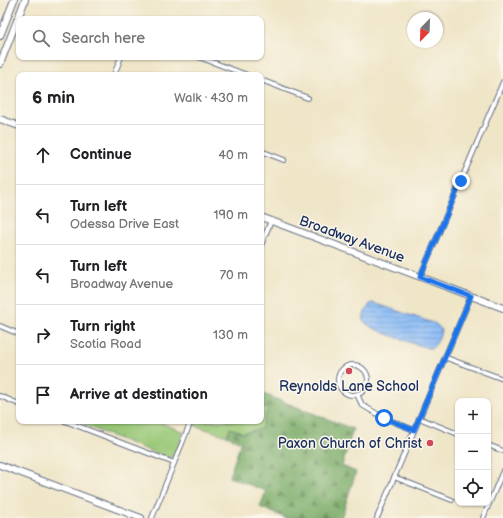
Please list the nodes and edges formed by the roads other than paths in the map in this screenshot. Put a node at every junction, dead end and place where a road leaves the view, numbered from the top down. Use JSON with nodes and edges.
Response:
{"nodes":[{"id":1,"x":25,"y":0,"type":"edge"},
{"id":2,"x":13,"y":2,"type":"edge"},
{"id":3,"x":22,"y":8,"type":"junction"},
{"id":4,"x":19,"y":16,"type":"edge"},
{"id":5,"x":16,"y":23,"type":"edge"},
{"id":6,"x":0,"y":36,"type":"edge"},
{"id":7,"x":120,"y":60,"type":"edge"},
{"id":8,"x":207,"y":60,"type":"edge"},
{"id":9,"x":0,"y":64,"type":"edge"},
{"id":10,"x":115,"y":72,"type":"edge"},
{"id":11,"x":238,"y":72,"type":"edge"},
{"id":12,"x":264,"y":81,"type":"edge"},
{"id":13,"x":503,"y":82,"type":"edge"},
{"id":14,"x":308,"y":98,"type":"dead end"},
{"id":15,"x":0,"y":119,"type":"edge"},
{"id":16,"x":16,"y":125,"type":"edge"},
{"id":17,"x":264,"y":152,"type":"edge"},
{"id":18,"x":284,"y":160,"type":"dead end"},
{"id":19,"x":264,"y":218,"type":"edge"},
{"id":20,"x":271,"y":221,"type":"junction"},
{"id":21,"x":264,"y":238,"type":"edge"},
{"id":22,"x":420,"y":277,"type":"junction"},
{"id":23,"x":471,"y":296,"type":"junction"},
{"id":24,"x":503,"y":308,"type":"edge"},
{"id":25,"x":0,"y":326,"type":"edge"},
{"id":26,"x":16,"y":333,"type":"edge"},
{"id":27,"x":444,"y":357,"type":"junction"},
{"id":28,"x":503,"y":379,"type":"edge"},
{"id":29,"x":357,"y":394,"type":"junction"},
{"id":30,"x":0,"y":396,"type":"edge"},
{"id":31,"x":16,"y":403,"type":"edge"},
{"id":32,"x":419,"y":418,"type":"junction"},
{"id":33,"x":73,"y":424,"type":"edge"},
{"id":34,"x":190,"y":424,"type":"edge"},
{"id":35,"x":414,"y":430,"type":"junction"},
{"id":36,"x":455,"y":433,"type":"edge"},
{"id":37,"x":491,"y":446,"type":"edge"},
{"id":38,"x":503,"y":451,"type":"edge"},
{"id":39,"x":174,"y":463,"type":"junction"},
{"id":40,"x":0,"y":465,"type":"edge"},
{"id":41,"x":503,"y":471,"type":"edge"},
{"id":42,"x":394,"y":477,"type":"junction"},
{"id":43,"x":452,"y":500,"type":"dead end"},
{"id":44,"x":141,"y":518,"type":"edge"},
{"id":45,"x":152,"y":518,"type":"edge"},
{"id":46,"x":377,"y":518,"type":"edge"},
{"id":47,"x":483,"y":518,"type":"edge"}],
"edges":[{"from":1,"to":3,"type":"street"},
{"from":2,"to":3,"type":"street"},
{"from":2,"to":6,"type":"street"},
{"from":3,"to":4,"type":"street"},
{"from":5,"to":9,"type":"street"},
{"from":7,"to":10,"type":"street"},
{"from":8,"to":11,"type":"street"},
{"from":12,"to":14,"type":"street"},
{"from":13,"to":22,"type":"street"},
{"from":15,"to":16,"type":"street"},
{"from":17,"to":18,"type":"street"},
{"from":19,"to":20,"type":"street","name":"Broadway Avenue"},
{"from":20,"to":21,"type":"street"},
{"from":20,"to":22,"type":"street","name":"Broadway Avenue"},
{"from":22,"to":23,"type":"street","name":"Broadway Avenue"},
{"from":23,"to":24,"type":"street","name":"Broadway Avenue"},
{"from":23,"to":27,"type":"street"},
{"from":25,"to":26,"type":"street"},
{"from":27,"to":28,"type":"street"},
{"from":27,"to":32,"type":"street"},
{"from":29,"to":29,"type":"street"},
{"from":29,"to":35,"type":"street"},
{"from":30,"to":31,"type":"street"},
{"from":32,"to":35,"type":"street"},
{"from":32,"to":36,"type":"street"},
{"from":33,"to":39,"type":"street"},
{"from":34,"to":39,"type":"street"},
{"from":35,"to":42,"type":"street"},
{"from":37,"to":38,"type":"street"},
{"from":39,"to":45,"type":"street"},
{"from":40,"to":44,"type":"street"},
{"from":41,"to":47,"type":"street"},
{"from":42,"to":43,"type":"street"},
{"from":42,"to":46,"type":"street"}]}
